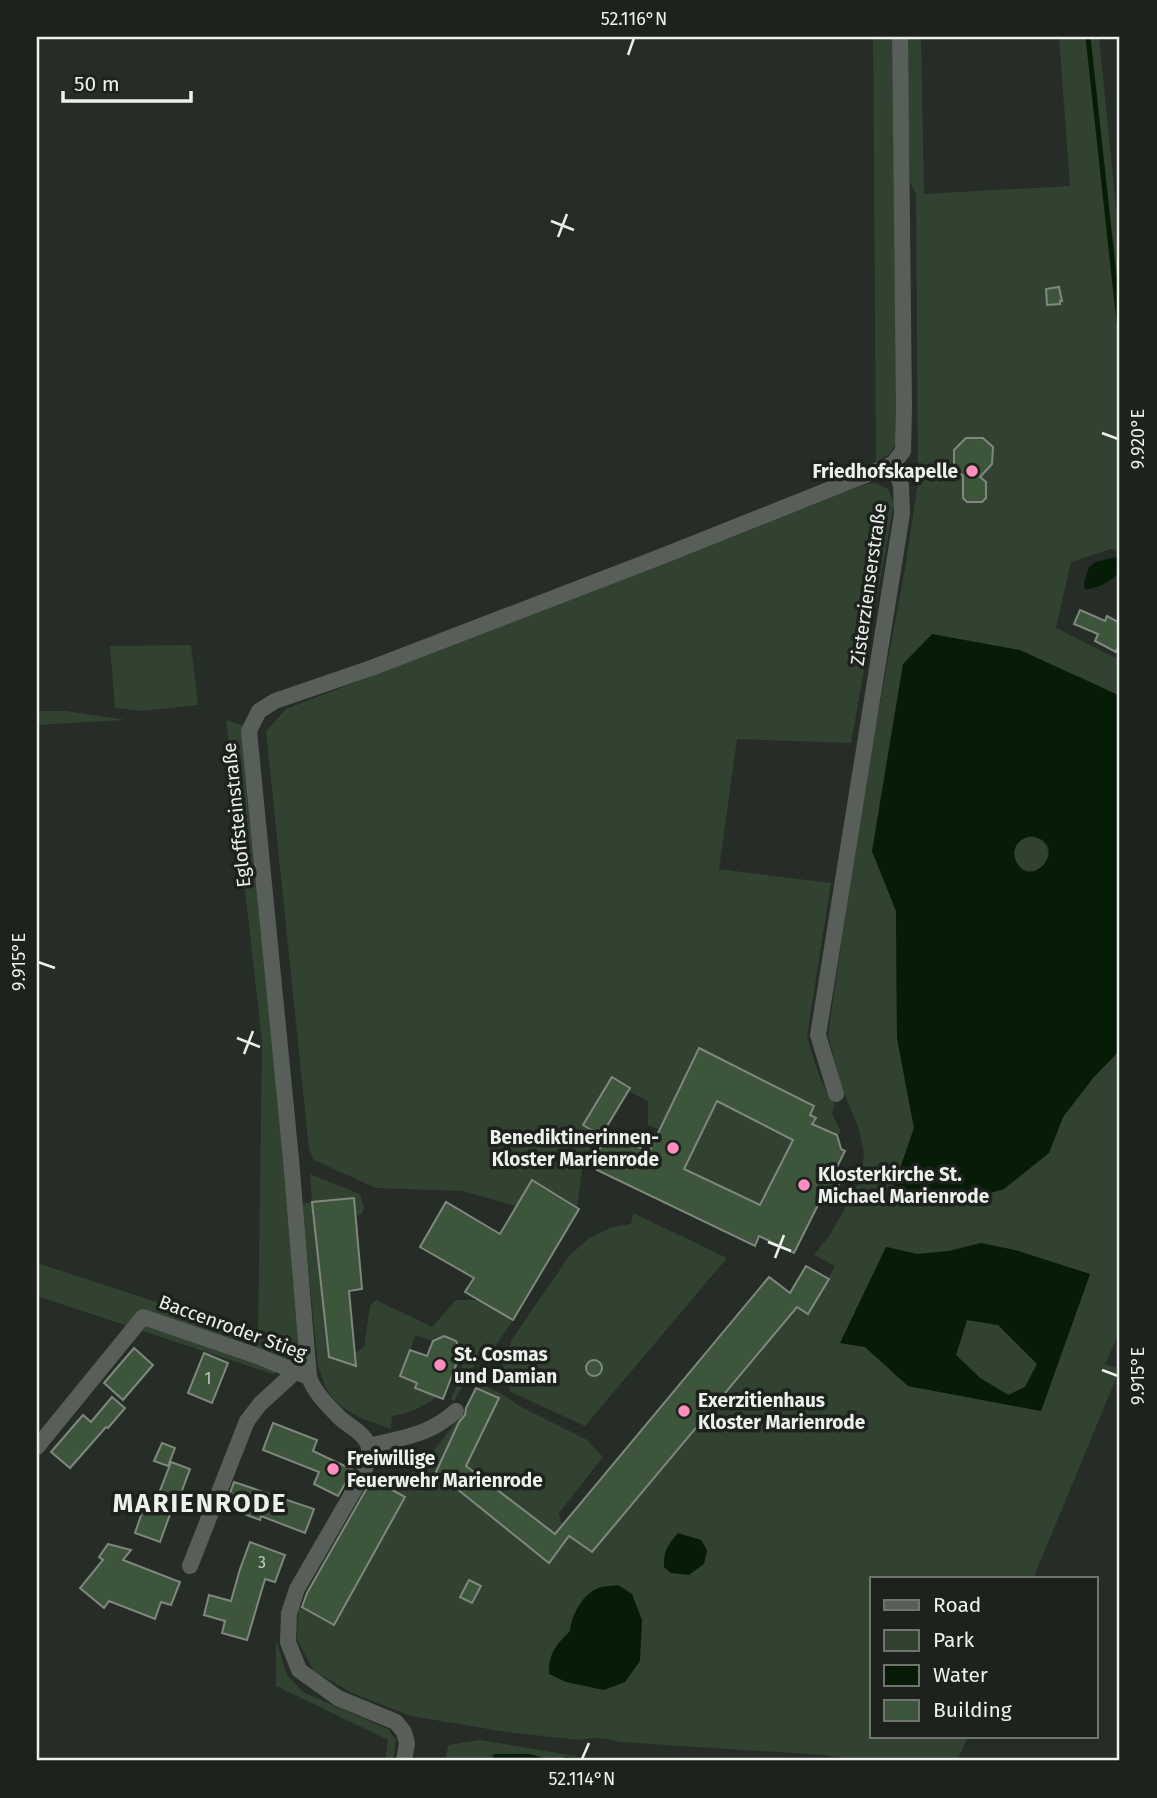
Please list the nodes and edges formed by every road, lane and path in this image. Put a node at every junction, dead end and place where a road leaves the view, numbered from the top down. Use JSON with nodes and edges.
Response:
{"nodes":[{"id":1,"x":900,"y":37,"type":"edge"},
{"id":2,"x":893,"y":464,"type":"junction"},
{"id":3,"x":836,"y":1094,"type":"dead end"},
{"id":4,"x":302,"y":1374,"type":"junction"},
{"id":5,"x":456,"y":1411,"type":"dead end"},
{"id":6,"x":369,"y":1446,"type":"junction"},
{"id":7,"x":37,"y":1447,"type":"edge"},
{"id":8,"x":190,"y":1566,"type":"dead end"},
{"id":9,"x":404,"y":1761,"type":"edge"}],
"edges":[{"from":1,"to":2,"type":"street"},
{"from":2,"to":3,"type":"street","name":"Zisterzienserstraße"},
{"from":2,"to":4,"type":"street","name":"Egloffsteinstraße"},
{"from":4,"to":6,"type":"street"},
{"from":4,"to":7,"type":"street","name":"Baccenroder Stieg"},
{"from":4,"to":8,"type":"street"},
{"from":5,"to":6,"type":"street"},
{"from":6,"to":9,"type":"street"}]}
